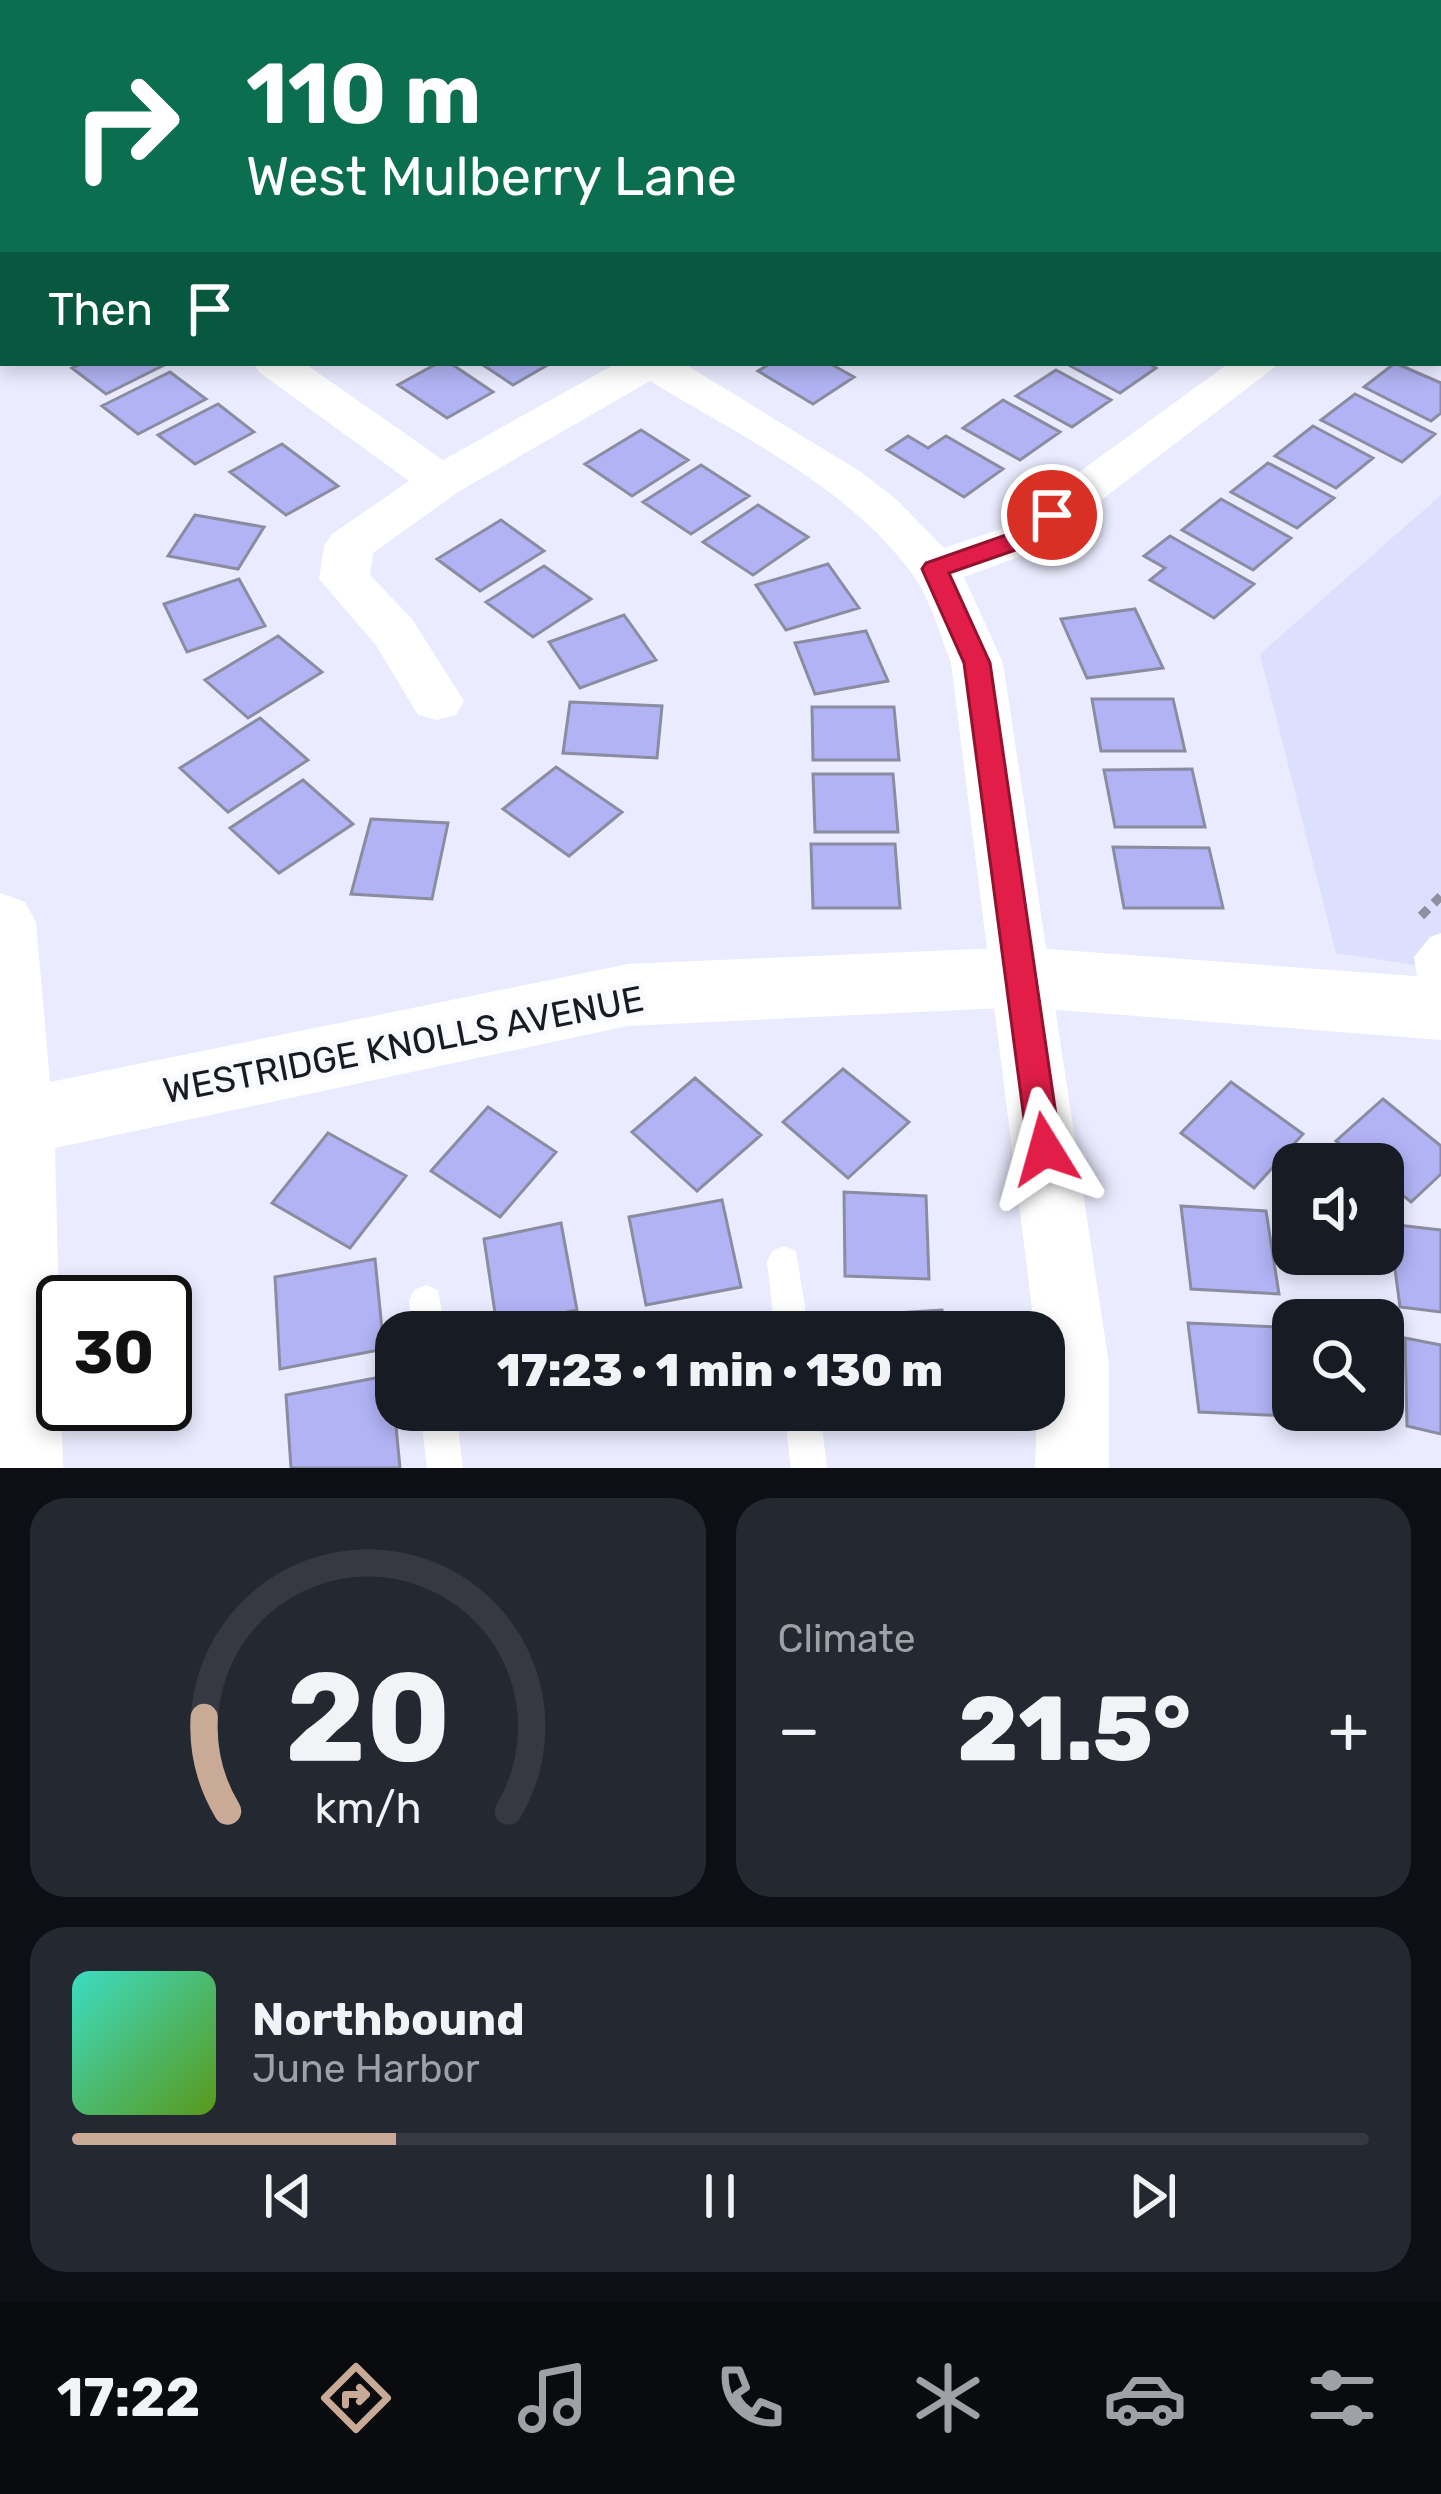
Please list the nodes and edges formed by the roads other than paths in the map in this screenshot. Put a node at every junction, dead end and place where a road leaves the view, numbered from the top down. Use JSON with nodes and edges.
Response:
{"nodes":[{"id":1,"x":279,"y":366,"type":"edge"},
{"id":2,"x":645,"y":366,"type":"edge"},
{"id":3,"x":655,"y":366,"type":"edge"},
{"id":4,"x":1254,"y":366,"type":"edge"},
{"id":5,"x":441,"y":481,"type":"junction"},
{"id":6,"x":935,"y":569,"type":"junction"},
{"id":7,"x":437,"y":701,"type":"dead end"},
{"id":8,"x":0,"y":922,"type":"edge"},
{"id":9,"x":1021,"y":977,"type":"junction"},
{"id":10,"x":1439,"y":987,"type":"edge"},
{"id":11,"x":8,"y":1124,"type":"edge"},
{"id":12,"x":784,"y":1262,"type":"dead end"},
{"id":13,"x":790,"y":1311,"type":"edge"},
{"id":14,"x":441,"y":1431,"type":"edge"},
{"id":15,"x":805,"y":1431,"type":"edge"},
{"id":16,"x":18,"y":1468,"type":"edge"},
{"id":17,"x":445,"y":1468,"type":"edge"},
{"id":18,"x":809,"y":1468,"type":"edge"},
{"id":19,"x":1072,"y":1468,"type":"edge"}],
"edges":[{"from":1,"to":5,"type":"street"},
{"from":2,"to":5,"type":"street"},
{"from":3,"to":6,"type":"street"},
{"from":4,"to":6,"type":"street"},
{"from":5,"to":7,"type":"street"},
{"from":6,"to":9,"type":"street"},
{"from":8,"to":11,"type":"street"},
{"from":9,"to":10,"type":"street","name":"WESTRIDGE KNOLLS AVENUE"},
{"from":9,"to":11,"type":"street","name":"WESTRIDGE KNOLLS AVENUE"},
{"from":9,"to":19,"type":"street"},
{"from":11,"to":16,"type":"street"},
{"from":12,"to":13,"type":"lane"},
{"from":14,"to":17,"type":"lane"},
{"from":15,"to":18,"type":"lane"}]}
